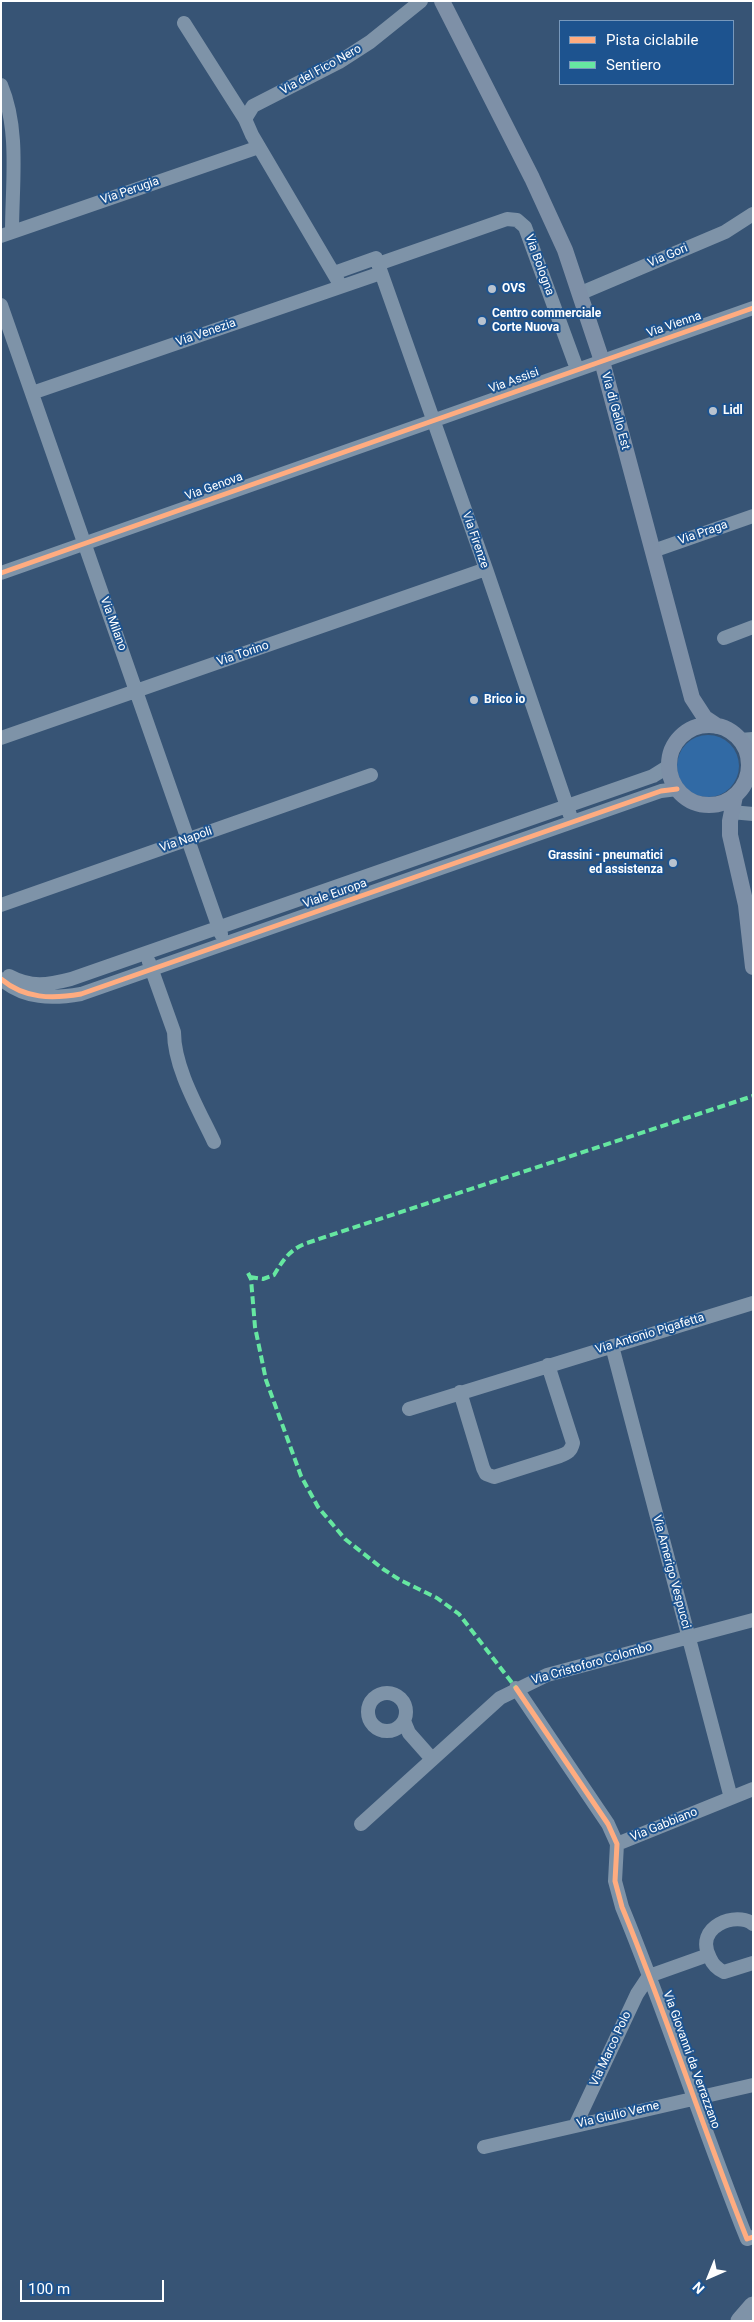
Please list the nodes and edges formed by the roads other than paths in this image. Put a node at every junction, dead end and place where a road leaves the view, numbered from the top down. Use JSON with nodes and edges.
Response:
{"nodes":[{"id":1,"x":421,"y":1,"type":"edge"},
{"id":2,"x":442,"y":1,"type":"edge"},
{"id":3,"x":184,"y":23,"type":"dead end"},
{"id":4,"x":1,"y":85,"type":"edge"},
{"id":5,"x":245,"y":119,"type":"junction"},
{"id":6,"x":259,"y":147,"type":"junction"},
{"id":7,"x":753,"y":214,"type":"edge"},
{"id":8,"x":517,"y":220,"type":"joint"},
{"id":9,"x":6,"y":234,"type":"edge"},
{"id":10,"x":378,"y":265,"type":"junction"},
{"id":11,"x":334,"y":273,"type":"junction"},
{"id":12,"x":340,"y":286,"type":"junction"},
{"id":13,"x":581,"y":293,"type":"junction"},
{"id":14,"x":1,"y":305,"type":"edge"},
{"id":15,"x":753,"y":308,"type":"edge"},
{"id":16,"x":602,"y":361,"type":"junction"},
{"id":17,"x":577,"y":369,"type":"junction"},
{"id":18,"x":32,"y":394,"type":"junction"},
{"id":19,"x":433,"y":420,"type":"junction"},
{"id":20,"x":753,"y":516,"type":"edge"},
{"id":21,"x":85,"y":544,"type":"junction"},
{"id":22,"x":653,"y":551,"type":"junction"},
{"id":23,"x":486,"y":569,"type":"junction"},
{"id":24,"x":1,"y":573,"type":"edge"},
{"id":25,"x":753,"y":627,"type":"edge"},
{"id":26,"x":724,"y":638,"type":"dead end"},
{"id":27,"x":137,"y":691,"type":"junction"},
{"id":28,"x":692,"y":698,"type":"junction"},
{"id":29,"x":717,"y":726,"type":"junction"},
{"id":30,"x":682,"y":735,"type":"junction"},
{"id":31,"x":1,"y":738,"type":"edge"},
{"id":32,"x":746,"y":739,"type":"edge"},
{"id":33,"x":751,"y":761,"type":"edge"},
{"id":34,"x":669,"y":766,"type":"junction"},
{"id":35,"x":371,"y":775,"type":"dead end"},
{"id":36,"x":677,"y":789,"type":"junction"},
{"id":37,"x":735,"y":796,"type":"junction"},
{"id":38,"x":566,"y":806,"type":"junction"},
{"id":39,"x":709,"y":811,"type":"junction"},
{"id":40,"x":731,"y":812,"type":"junction"},
{"id":41,"x":753,"y":814,"type":"edge"},
{"id":42,"x":573,"y":822,"type":"junction"},
{"id":43,"x":730,"y":835,"type":"junction"},
{"id":44,"x":188,"y":840,"type":"junction"},
{"id":45,"x":1,"y":905,"type":"edge"},
{"id":46,"x":218,"y":927,"type":"junction"},
{"id":47,"x":224,"y":943,"type":"junction"},
{"id":48,"x":146,"y":953,"type":"junction"},
{"id":49,"x":753,"y":967,"type":"edge"},
{"id":50,"x":152,"y":969,"type":"junction"},
{"id":51,"x":1,"y":972,"type":"edge"},
{"id":52,"x":1,"y":979,"type":"edge"},
{"id":53,"x":214,"y":1142,"type":"dead end"},
{"id":54,"x":753,"y":1302,"type":"edge"},
{"id":55,"x":612,"y":1346,"type":"junction"},
{"id":56,"x":548,"y":1365,"type":"junction"},
{"id":57,"x":460,"y":1392,"type":"junction"},
{"id":58,"x":409,"y":1409,"type":"dead end"},
{"id":59,"x":753,"y":1620,"type":"edge"},
{"id":60,"x":688,"y":1637,"type":"junction"},
{"id":61,"x":516,"y":1688,"type":"junction"},
{"id":62,"x":403,"y":1728,"type":"dead end"},
{"id":63,"x":432,"y":1759,"type":"junction"},
{"id":64,"x":753,"y":1788,"type":"edge"},
{"id":65,"x":731,"y":1798,"type":"junction"},
{"id":66,"x":361,"y":1824,"type":"dead end"},
{"id":67,"x":617,"y":1844,"type":"junction"},
{"id":68,"x":616,"y":1888,"type":"joint"},
{"id":69,"x":753,"y":1924,"type":"edge"},
{"id":70,"x":708,"y":1955,"type":"junction"},
{"id":71,"x":753,"y":1963,"type":"edge"},
{"id":72,"x":649,"y":1976,"type":"junction"},
{"id":73,"x":753,"y":2085,"type":"edge"},
{"id":74,"x":695,"y":2098,"type":"junction"},
{"id":75,"x":576,"y":2124,"type":"junction"},
{"id":76,"x":484,"y":2147,"type":"dead end"},
{"id":77,"x":750,"y":2238,"type":"edge"},
{"id":78,"x":753,"y":2306,"type":"edge"},
{"id":79,"x":740,"y":2321,"type":"edge"}],
"edges":[{"from":1,"to":5,"type":"street","name":"Via del Fico Nero"},
{"from":2,"to":13,"type":"main road","name":"Via di Gello Est"},
{"from":3,"to":5,"type":"street"},
{"from":4,"to":9,"type":"street"},
{"from":5,"to":6,"type":"street"},
{"from":6,"to":9,"type":"street","name":"Via Perugia"},
{"from":6,"to":11,"type":"street"},
{"from":7,"to":13,"type":"street","name":"Via Gori"},
{"from":8,"to":10,"type":"street","name":"Via Venezia"},
{"from":8,"to":17,"type":"street","name":"Via Bologna"},
{"from":10,"to":11,"type":"street","name":"Via Venezia"},
{"from":10,"to":12,"type":"street","name":"Via Venezia"},
{"from":10,"to":19,"type":"street","name":"Via Firenze"},
{"from":11,"to":12,"type":"street"},
{"from":12,"to":18,"type":"street","name":"Via Venezia"},
{"from":13,"to":16,"type":"main road","name":"Via di Gello Est"},
{"from":14,"to":18,"type":"street","name":"Via Milano"},
{"from":15,"to":16,"type":"street","name":"Via Vienna"},
{"from":16,"to":17,"type":"street","name":"Via Assisi"},
{"from":16,"to":22,"type":"main road","name":"Via di Gello Est"},
{"from":17,"to":19,"type":"street","name":"Via Assisi"},
{"from":18,"to":21,"type":"street","name":"Via Milano"},
{"from":19,"to":21,"type":"street","name":"Via Genova"},
{"from":19,"to":23,"type":"street","name":"Via Firenze"},
{"from":20,"to":22,"type":"street","name":"Via Praga"},
{"from":21,"to":24,"type":"street","name":"Via Genova"},
{"from":21,"to":27,"type":"street","name":"Via Milano"},
{"from":22,"to":28,"type":"main road","name":"Via di Gello Est"},
{"from":23,"to":27,"type":"street","name":"Via Torino"},
{"from":23,"to":38,"type":"street","name":"Via Firenze"},
{"from":25,"to":26,"type":"street"},
{"from":27,"to":31,"type":"street","name":"Via Torino"},
{"from":27,"to":44,"type":"street","name":"Via Milano"},
{"from":28,"to":29,"type":"main road","name":"Via di Gello Est"},
{"from":28,"to":30,"type":"main road","name":"Via di Gello Est"},
{"from":29,"to":30,"type":"main road"},
{"from":29,"to":32,"type":"main road"},
{"from":30,"to":34,"type":"main road"},
{"from":32,"to":33,"type":"main road"},
{"from":33,"to":37,"type":"main road"},
{"from":34,"to":36,"type":"main road"},
{"from":34,"to":38,"type":"street","name":"Viale Europa"},
{"from":35,"to":44,"type":"street","name":"Via Napoli"},
{"from":36,"to":39,"type":"main road"},
{"from":36,"to":42,"type":"street","name":"Viale Europa"},
{"from":37,"to":39,"type":"main road"},
{"from":37,"to":40,"type":"main road"},
{"from":38,"to":42,"type":"street","name":"Via Firenze"},
{"from":38,"to":46,"type":"street","name":"Viale Europa"},
{"from":39,"to":40,"type":"main road"},
{"from":39,"to":43,"type":"main road"},
{"from":40,"to":41,"type":"street"},
{"from":40,"to":43,"type":"main road"},
{"from":42,"to":47,"type":"street","name":"Viale Europa"},
{"from":43,"to":49,"type":"main road"},
{"from":44,"to":45,"type":"street","name":"Via Napoli"},
{"from":44,"to":46,"type":"street","name":"Via Milano"},
{"from":46,"to":47,"type":"street","name":"Via Milano"},
{"from":46,"to":48,"type":"street","name":"Viale Europa"},
{"from":47,"to":50,"type":"street","name":"Viale Europa"},
{"from":48,"to":50,"type":"street"},
{"from":48,"to":51,"type":"street","name":"Viale Europa"},
{"from":50,"to":52,"type":"street","name":"Viale Europa"},
{"from":50,"to":53,"type":"street"},
{"from":54,"to":55,"type":"street","name":"Via Antonio Pigafetta"},
{"from":55,"to":56,"type":"street","name":"Via Antonio Pigafetta"},
{"from":55,"to":60,"type":"street","name":"Via Amerigo Vespucci"},
{"from":56,"to":57,"type":"street","name":"Via Antonio Pigafetta"},
{"from":56,"to":57,"type":"street"},
{"from":57,"to":58,"type":"street","name":"Via Antonio Pigafetta"},
{"from":59,"to":60,"type":"street","name":"Via Cristoforo Colombo"},
{"from":60,"to":61,"type":"street","name":"Via Cristoforo Colombo"},
{"from":60,"to":65,"type":"street","name":"Via Amerigo Vespucci"},
{"from":61,"to":63,"type":"street","name":"Via Cristoforo Colombo"},
{"from":61,"to":67,"type":"street"},
{"from":62,"to":63,"type":"street"},
{"from":63,"to":66,"type":"street","name":"Via Cristoforo Colombo"},
{"from":64,"to":65,"type":"street","name":"Via Gabbiano"},
{"from":65,"to":67,"type":"street","name":"Via Gabbiano"},
{"from":67,"to":68,"type":"street","name":"Via Gabbiano"},
{"from":68,"to":72,"type":"street","name":"Via Giovanni da Verrazzano"},
{"from":69,"to":70,"type":"street"},
{"from":70,"to":71,"type":"street"},
{"from":70,"to":72,"type":"street"},
{"from":72,"to":74,"type":"street","name":"Via Giovanni da Verrazzano"},
{"from":72,"to":75,"type":"street","name":"Via Marco Polo"},
{"from":73,"to":74,"type":"street","name":"Via Giulio Verne"},
{"from":74,"to":75,"type":"street","name":"Via Giulio Verne"},
{"from":74,"to":77,"type":"street","name":"Via Giovanni da Verrazzano"},
{"from":75,"to":76,"type":"street","name":"Via Giulio Verne"},
{"from":78,"to":79,"type":"highway"}]}
